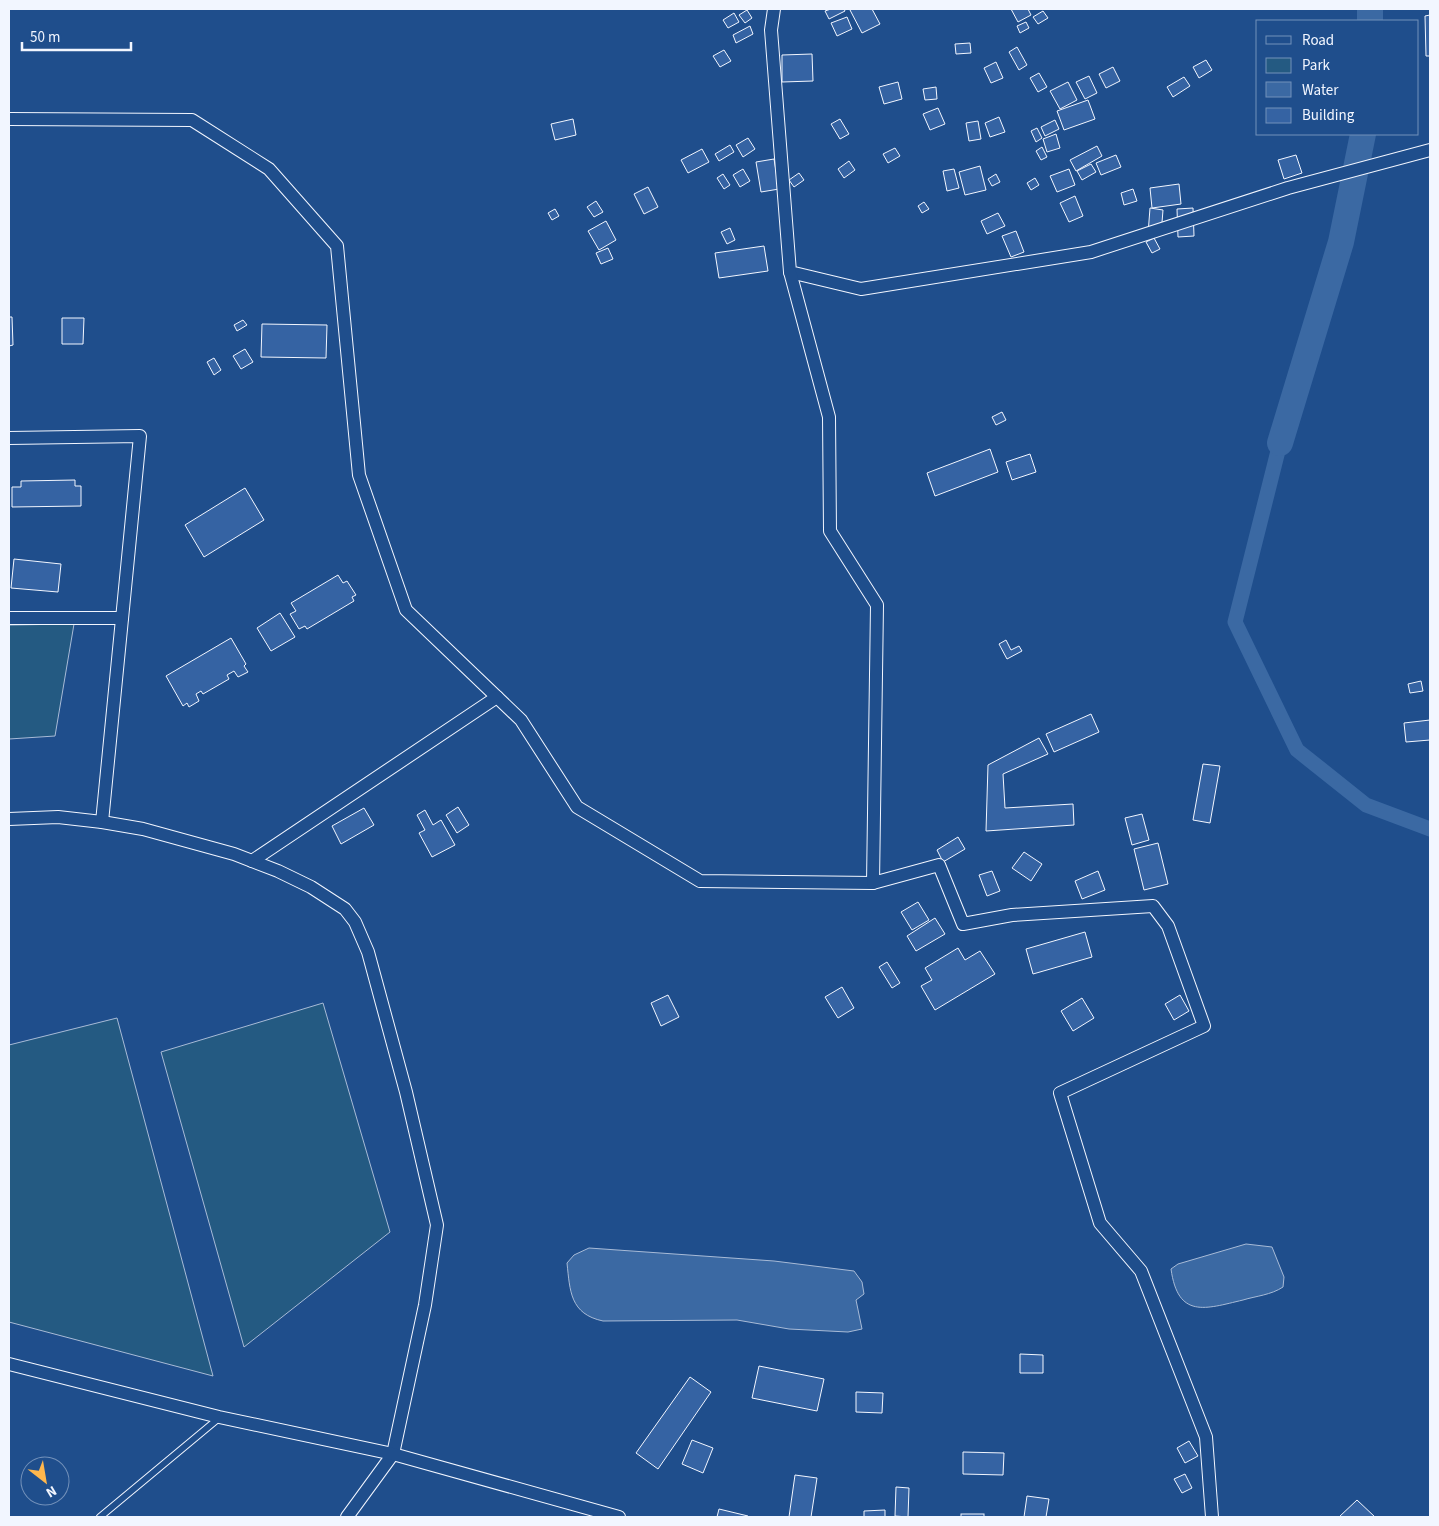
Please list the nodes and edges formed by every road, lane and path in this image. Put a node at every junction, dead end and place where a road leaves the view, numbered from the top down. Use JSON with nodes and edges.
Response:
{"nodes":[{"id":1,"x":774,"y":9,"type":"edge"},
{"id":2,"x":9,"y":119,"type":"edge"},
{"id":3,"x":1430,"y":150,"type":"edge"},
{"id":4,"x":790,"y":272,"type":"junction"},
{"id":5,"x":9,"y":438,"type":"edge"},
{"id":6,"x":9,"y":618,"type":"edge"},
{"id":7,"x":122,"y":618,"type":"junction"},
{"id":8,"x":497,"y":697,"type":"junction"},
{"id":9,"x":9,"y":819,"type":"edge"},
{"id":10,"x":102,"y":822,"type":"junction"},
{"id":11,"x":252,"y":861,"type":"junction"},
{"id":12,"x":873,"y":883,"type":"junction"},
{"id":13,"x":9,"y":1364,"type":"edge"},
{"id":14,"x":220,"y":1417,"type":"junction"},
{"id":15,"x":394,"y":1454,"type":"junction"},
{"id":16,"x":100,"y":1517,"type":"edge"},
{"id":17,"x":347,"y":1517,"type":"edge"},
{"id":18,"x":619,"y":1517,"type":"edge"},
{"id":19,"x":1212,"y":1517,"type":"edge"}],
"edges":[{"from":1,"to":4,"type":"street"},
{"from":2,"to":8,"type":"street"},
{"from":3,"to":4,"type":"street"},
{"from":4,"to":12,"type":"street"},
{"from":5,"to":7,"type":"street"},
{"from":6,"to":7,"type":"street"},
{"from":7,"to":10,"type":"street"},
{"from":8,"to":11,"type":"street"},
{"from":8,"to":12,"type":"street"},
{"from":9,"to":10,"type":"street"},
{"from":10,"to":11,"type":"street"},
{"from":11,"to":15,"type":"street"},
{"from":12,"to":19,"type":"street"},
{"from":13,"to":14,"type":"street"},
{"from":14,"to":15,"type":"street"},
{"from":14,"to":16,"type":"lane"},
{"from":15,"to":17,"type":"street"},
{"from":15,"to":18,"type":"street"}]}
